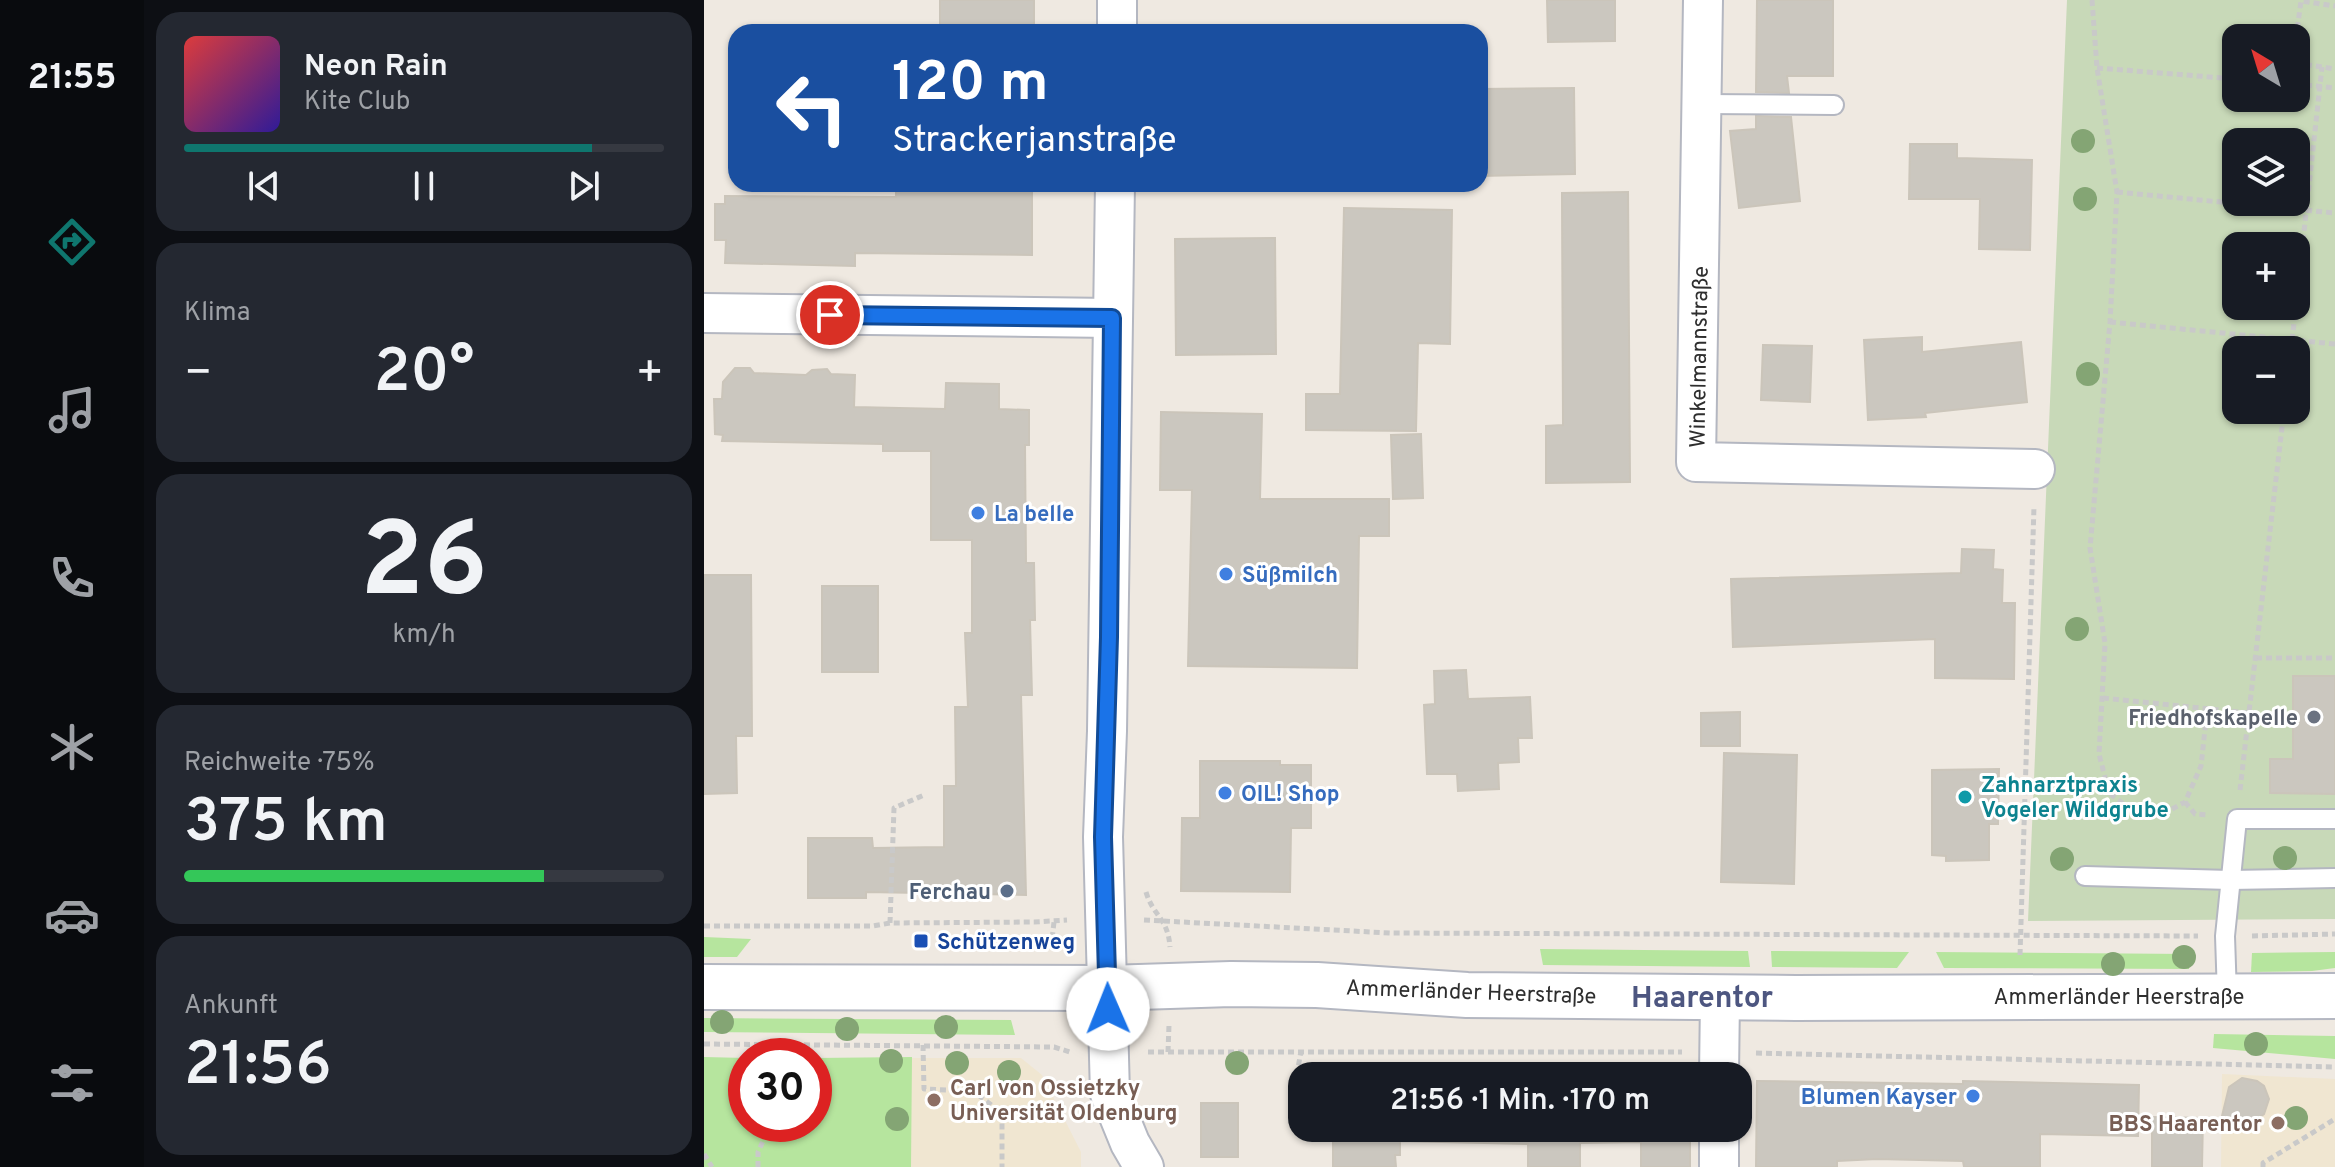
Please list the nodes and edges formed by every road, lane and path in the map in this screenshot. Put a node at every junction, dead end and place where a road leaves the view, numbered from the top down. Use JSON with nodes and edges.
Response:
{"nodes":[{"id":1,"x":1117,"y":0,"type":"edge"},
{"id":2,"x":1703,"y":0,"type":"edge"},
{"id":3,"x":2092,"y":0,"type":"edge"},
{"id":4,"x":2326,"y":2,"type":"edge"},
{"id":5,"x":2335,"y":6,"type":"edge"},
{"id":6,"x":1117,"y":24,"type":"edge"},
{"id":7,"x":2298,"y":24,"type":"edge"},
{"id":8,"x":2310,"y":65,"type":"edge"},
{"id":9,"x":2322,"y":67,"type":"junction"},
{"id":10,"x":2097,"y":68,"type":"junction"},
{"id":11,"x":2335,"y":69,"type":"edge"},
{"id":12,"x":2222,"y":78,"type":"edge"},
{"id":13,"x":2310,"y":85,"type":"edge"},
{"id":14,"x":2322,"y":86,"type":"junction"},
{"id":15,"x":2335,"y":88,"type":"edge"},
{"id":16,"x":1702,"y":104,"type":"junction"},
{"id":17,"x":1834,"y":105,"type":"dead end"},
{"id":18,"x":1115,"y":192,"type":"edge"},
{"id":19,"x":2117,"y":192,"type":"junction"},
{"id":20,"x":2310,"y":192,"type":"edge"},
{"id":21,"x":2222,"y":202,"type":"edge"},
{"id":22,"x":2310,"y":210,"type":"edge"},
{"id":23,"x":2335,"y":213,"type":"edge"},
{"id":24,"x":2307,"y":216,"type":"edge"},
{"id":25,"x":704,"y":313,"type":"edge"},
{"id":26,"x":1112,"y":318,"type":"junction"},
{"id":27,"x":2110,"y":322,"type":"junction"},
{"id":28,"x":2252,"y":336,"type":"edge"},
{"id":29,"x":2292,"y":336,"type":"edge"},
{"id":30,"x":2310,"y":342,"type":"edge"},
{"id":31,"x":2335,"y":344,"type":"edge"},
{"id":32,"x":2282,"y":424,"type":"edge"},
{"id":33,"x":2035,"y":469,"type":"joint"},
{"id":34,"x":2256,"y":658,"type":"junction"},
{"id":35,"x":2335,"y":658,"type":"edge"},
{"id":36,"x":2102,"y":698,"type":"junction"},
{"id":37,"x":2207,"y":711,"type":"junction"},
{"id":38,"x":2249,"y":713,"type":"junction"},
{"id":39,"x":924,"y":795,"type":"dead end"},
{"id":40,"x":2185,"y":802,"type":"junction"},
{"id":41,"x":2195,"y":814,"type":"dead end"},
{"id":42,"x":2237,"y":819,"type":"junction"},
{"id":43,"x":2335,"y":819,"type":"edge"},
{"id":44,"x":2085,"y":876,"type":"dead end"},
{"id":45,"x":2335,"y":878,"type":"edge"},
{"id":46,"x":2230,"y":880,"type":"junction"},
{"id":47,"x":1144,"y":886,"type":"dead end"},
{"id":48,"x":1074,"y":918,"type":"dead end"},
{"id":49,"x":1141,"y":920,"type":"dead end"},
{"id":50,"x":1164,"y":920,"type":"junction"},
{"id":51,"x":1054,"y":922,"type":"junction"},
{"id":52,"x":890,"y":923,"type":"junction"},
{"id":53,"x":704,"y":926,"type":"edge"},
{"id":54,"x":2335,"y":934,"type":"edge"},
{"id":55,"x":2020,"y":936,"type":"junction"},
{"id":56,"x":2225,"y":936,"type":"junction"},
{"id":57,"x":1170,"y":942,"type":"dead end"},
{"id":58,"x":1050,"y":951,"type":"dead end"},
{"id":59,"x":704,"y":987,"type":"edge"},
{"id":60,"x":1108,"y":988,"type":"junction"},
{"id":61,"x":2019,"y":996,"type":"junction"},
{"id":62,"x":2227,"y":996,"type":"junction"},
{"id":63,"x":2335,"y":996,"type":"edge"},
{"id":64,"x":1720,"y":997,"type":"junction"},
{"id":65,"x":1169,"y":1030,"type":"dead end"},
{"id":66,"x":1053,"y":1037,"type":"dead end"},
{"id":67,"x":704,"y":1044,"type":"edge"},
{"id":68,"x":728,"y":1044,"type":"edge"},
{"id":69,"x":832,"y":1045,"type":"edge"},
{"id":70,"x":923,"y":1045,"type":"junction"},
{"id":71,"x":1054,"y":1047,"type":"junction"},
{"id":72,"x":1301,"y":1051,"type":"dead end"},
{"id":73,"x":1072,"y":1052,"type":"dead end"},
{"id":74,"x":1168,"y":1052,"type":"dead end"},
{"id":75,"x":1299,"y":1062,"type":"edge"},
{"id":76,"x":1719,"y":1062,"type":"edge"},
{"id":77,"x":2335,"y":1119,"type":"edge"},
{"id":78,"x":763,"y":1142,"type":"edge"},
{"id":79,"x":1719,"y":1142,"type":"edge"},
{"id":80,"x":704,"y":1154,"type":"edge"},
{"id":81,"x":712,"y":1167,"type":"edge"},
{"id":82,"x":758,"y":1167,"type":"edge"},
{"id":83,"x":1002,"y":1167,"type":"edge"},
{"id":84,"x":1144,"y":1167,"type":"edge"},
{"id":85,"x":1719,"y":1167,"type":"edge"},
{"id":86,"x":2263,"y":1167,"type":"edge"}],
"edges":[{"from":1,"to":6,"type":"street"},
{"from":2,"to":16,"type":"street","name":"Winkelmannstraße"},
{"from":3,"to":10,"type":"path"},
{"from":4,"to":5,"type":"path"},
{"from":4,"to":7,"type":"path"},
{"from":8,"to":9,"type":"path"},
{"from":9,"to":11,"type":"path"},
{"from":9,"to":14,"type":"path"},
{"from":10,"to":12,"type":"path"},
{"from":10,"to":19,"type":"path"},
{"from":13,"to":14,"type":"path"},
{"from":14,"to":15,"type":"path"},
{"from":14,"to":20,"type":"path"},
{"from":16,"to":17,"type":"lane"},
{"from":16,"to":33,"type":"street","name":"Winkelmannstraße"},
{"from":18,"to":26,"type":"street"},
{"from":19,"to":21,"type":"path"},
{"from":19,"to":27,"type":"path"},
{"from":22,"to":23,"type":"path"},
{"from":24,"to":29,"type":"path"},
{"from":25,"to":26,"type":"street"},
{"from":26,"to":60,"type":"street"},
{"from":27,"to":28,"type":"path"},
{"from":27,"to":36,"type":"path"},
{"from":30,"to":31,"type":"path"},
{"from":32,"to":34,"type":"path"},
{"from":33,"to":55,"type":"path"},
{"from":34,"to":35,"type":"path"},
{"from":34,"to":38,"type":"path"},
{"from":36,"to":37,"type":"path"},
{"from":36,"to":40,"type":"path"},
{"from":37,"to":38,"type":"path"},
{"from":37,"to":40,"type":"path"},
{"from":38,"to":42,"type":"path"},
{"from":39,"to":52,"type":"path"},
{"from":40,"to":41,"type":"path"},
{"from":42,"to":43,"type":"lane"},
{"from":42,"to":46,"type":"lane"},
{"from":44,"to":46,"type":"lane"},
{"from":45,"to":46,"type":"lane"},
{"from":46,"to":56,"type":"lane"},
{"from":47,"to":50,"type":"path"},
{"from":48,"to":51,"type":"path"},
{"from":49,"to":50,"type":"path"},
{"from":50,"to":55,"type":"path"},
{"from":50,"to":57,"type":"path"},
{"from":51,"to":52,"type":"path"},
{"from":51,"to":58,"type":"path"},
{"from":52,"to":53,"type":"path"},
{"from":54,"to":56,"type":"path"},
{"from":55,"to":56,"type":"path"},
{"from":55,"to":61,"type":"path"},
{"from":56,"to":62,"type":"lane"},
{"from":59,"to":60,"type":"street","name":"Ammerländer Heerstraße"},
{"from":60,"to":64,"type":"street","name":"Ammerländer Heerstraße"},
{"from":60,"to":84,"type":"street"},
{"from":61,"to":62,"type":"street","name":"Ammerländer Heerstraße"},
{"from":61,"to":64,"type":"street","name":"Ammerländer Heerstraße"},
{"from":62,"to":63,"type":"street","name":"Ammerländer Heerstraße"},
{"from":64,"to":76,"type":"street"},
{"from":65,"to":74,"type":"path"},
{"from":66,"to":71,"type":"path"},
{"from":67,"to":68,"type":"path"},
{"from":69,"to":70,"type":"path"},
{"from":70,"to":71,"type":"path"},
{"from":70,"to":83,"type":"path"},
{"from":71,"to":73,"type":"path"},
{"from":72,"to":75,"type":"path"},
{"from":77,"to":86,"type":"path"},
{"from":78,"to":82,"type":"path"},
{"from":79,"to":85,"type":"street"},
{"from":80,"to":81,"type":"path"}]}
